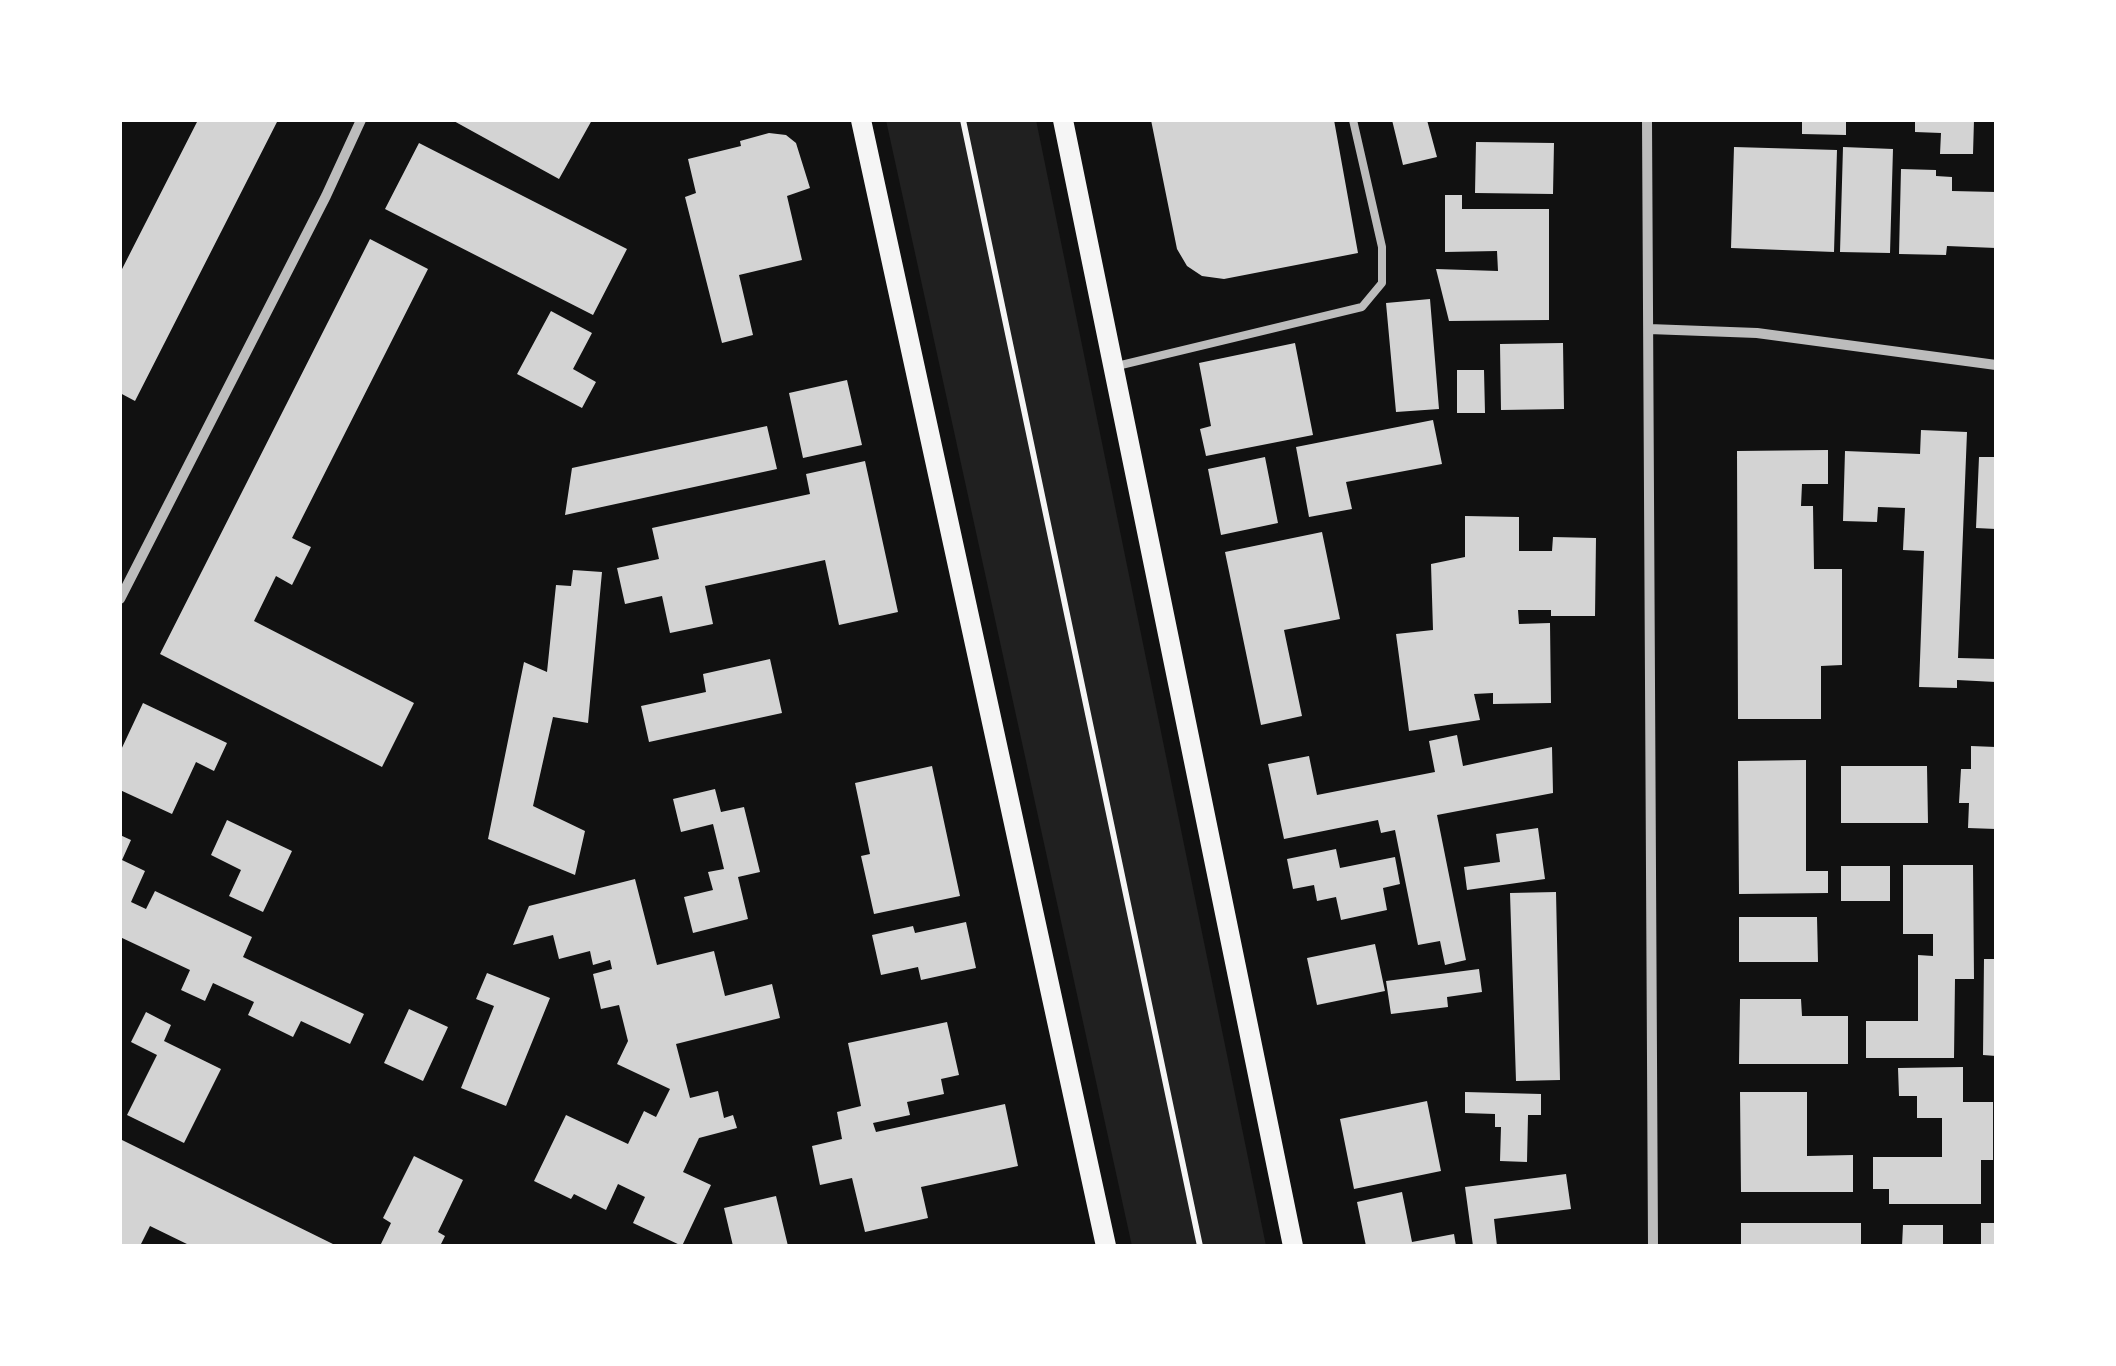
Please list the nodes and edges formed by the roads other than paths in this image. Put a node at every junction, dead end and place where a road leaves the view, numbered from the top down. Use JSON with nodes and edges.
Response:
{"nodes":[{"id":1,"x":361,"y":120,"type":"edge"},
{"id":2,"x":861,"y":120,"type":"edge"},
{"id":3,"x":1063,"y":120,"type":"edge"},
{"id":4,"x":1353,"y":120,"type":"edge"},
{"id":5,"x":1646,"y":120,"type":"edge"},
{"id":6,"x":1648,"y":330,"type":"junction"},
{"id":7,"x":1996,"y":365,"type":"edge"},
{"id":8,"x":1114,"y":367,"type":"junction"},
{"id":9,"x":120,"y":599,"type":"edge"},
{"id":10,"x":1106,"y":1246,"type":"edge"},
{"id":11,"x":1293,"y":1246,"type":"edge"},
{"id":12,"x":1653,"y":1246,"type":"edge"}],
"edges":[{"from":1,"to":9,"type":"street"},
{"from":2,"to":10,"type":"main road"},
{"from":3,"to":8,"type":"main road"},
{"from":4,"to":8,"type":"lane"},
{"from":5,"to":6,"type":"street"},
{"from":6,"to":7,"type":"street"},
{"from":6,"to":12,"type":"street"},
{"from":8,"to":11,"type":"main road"}]}
